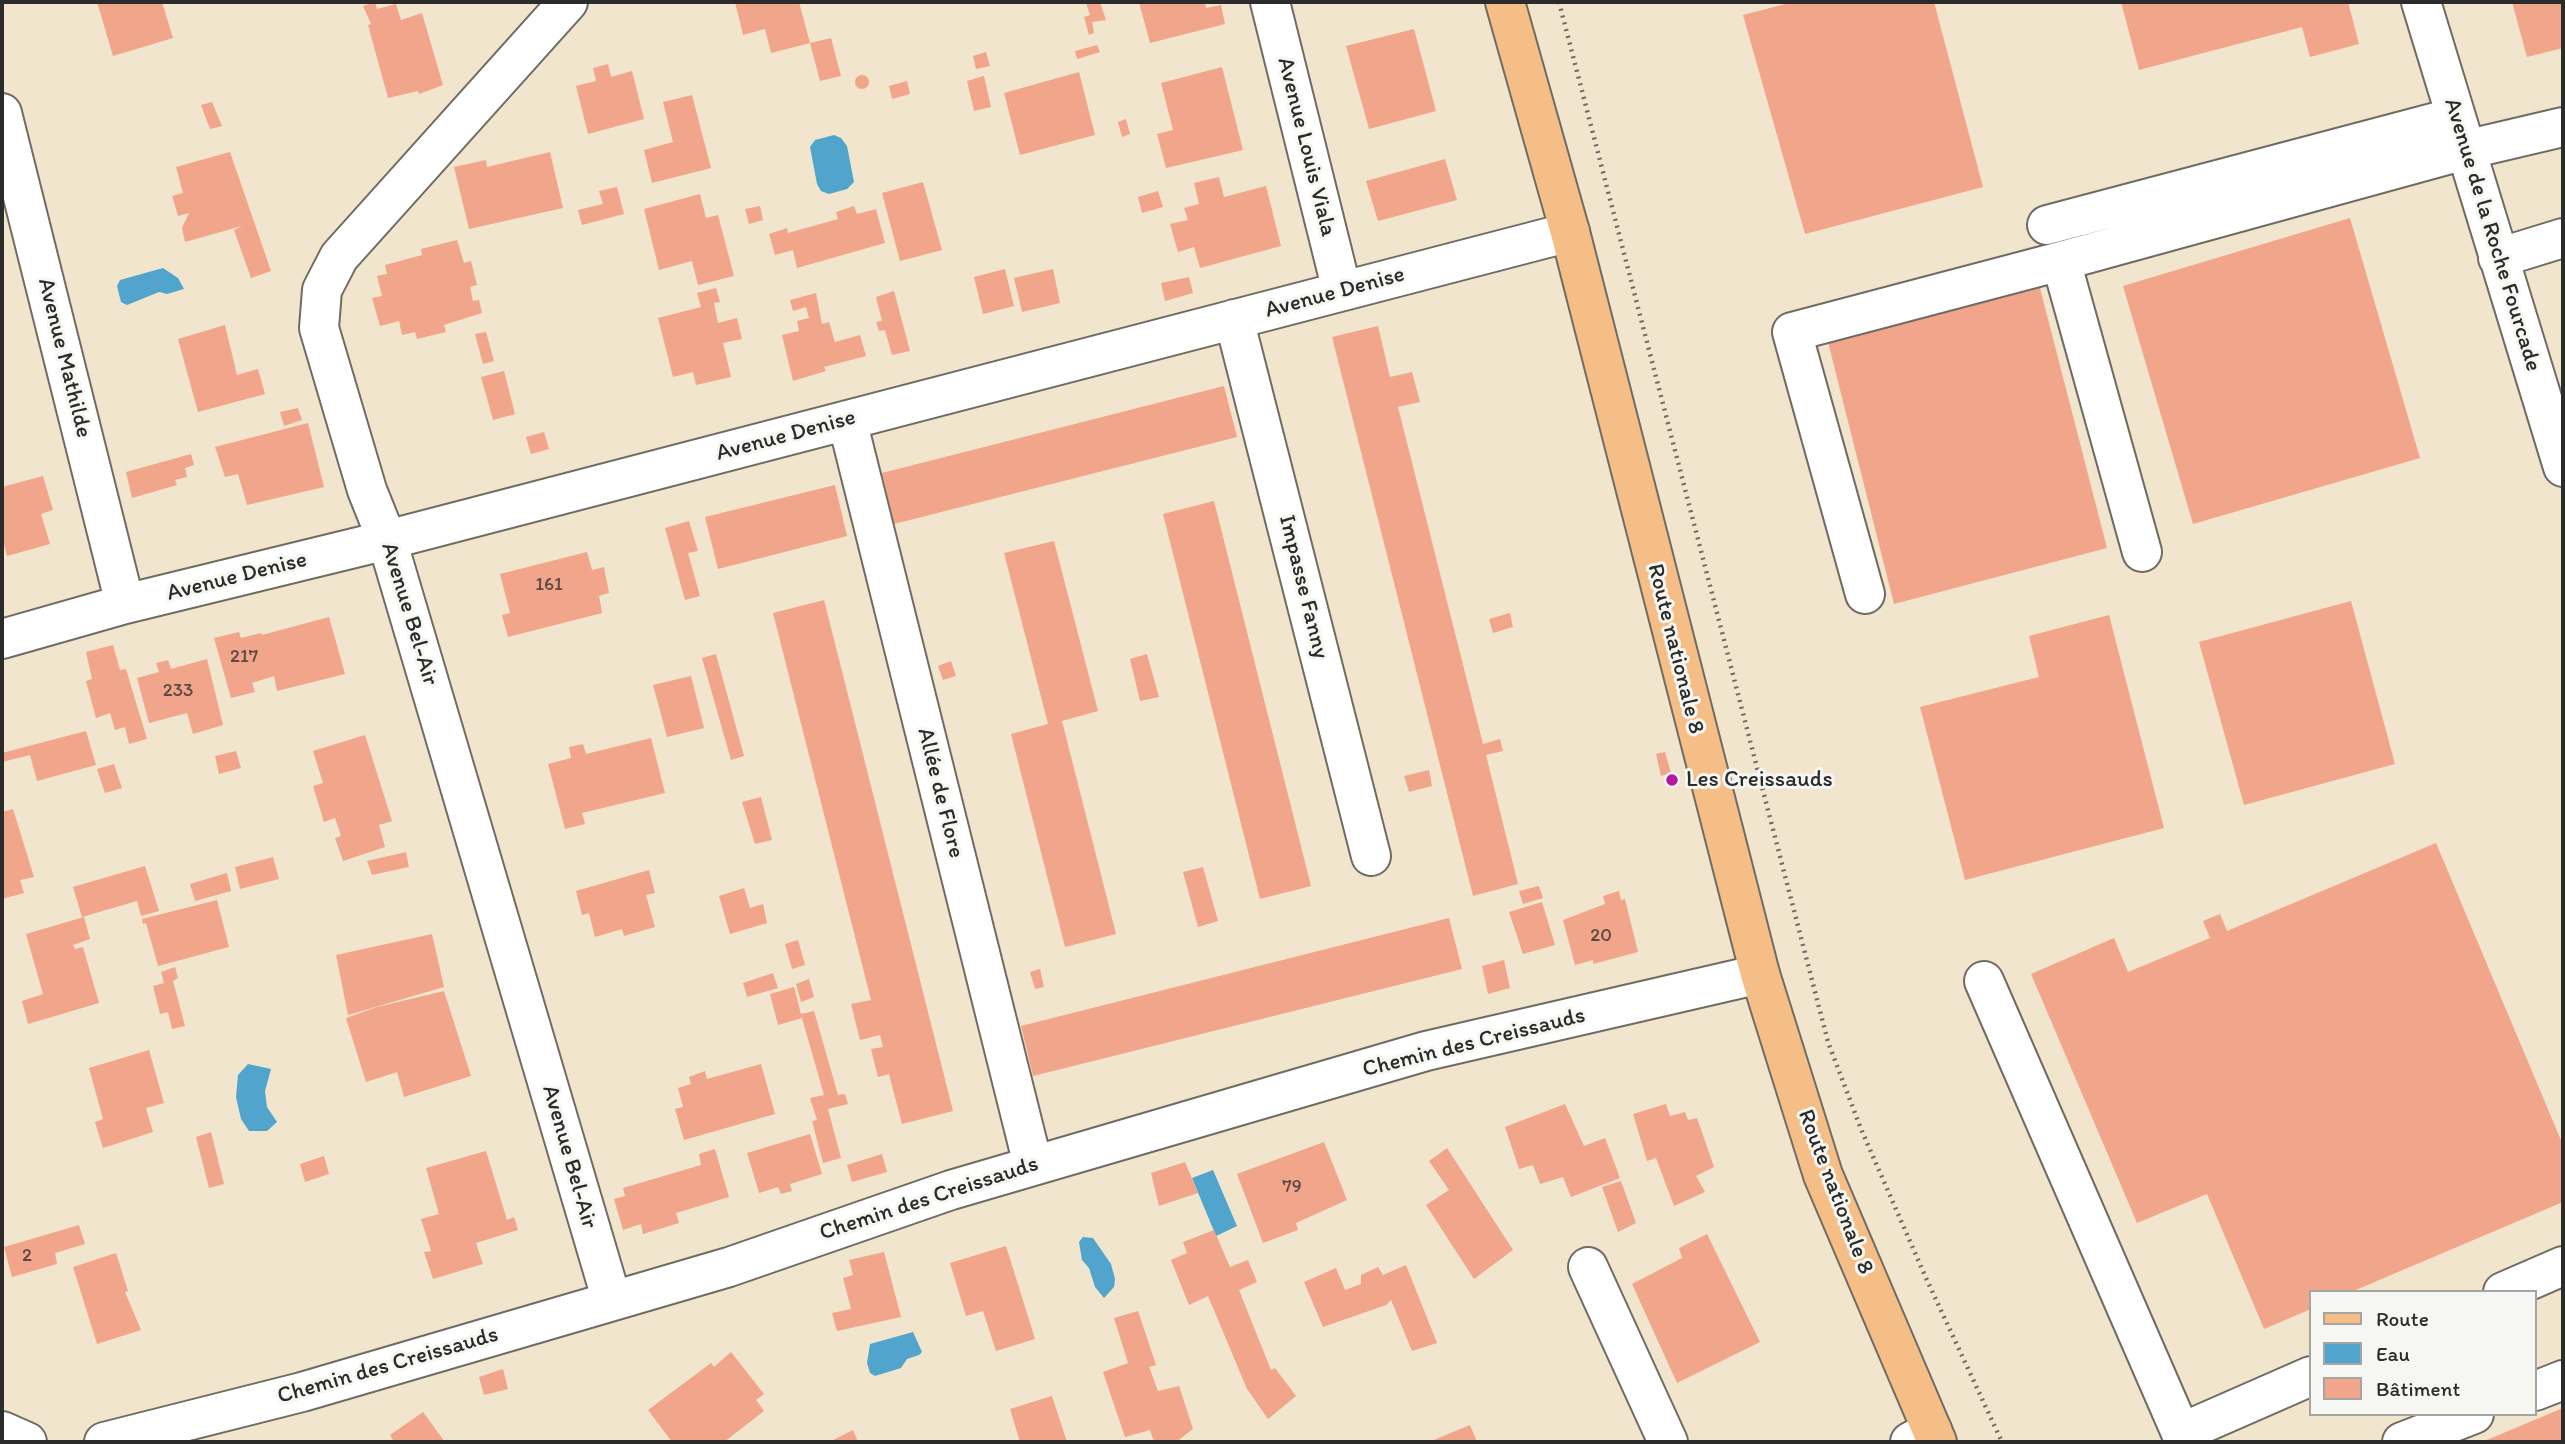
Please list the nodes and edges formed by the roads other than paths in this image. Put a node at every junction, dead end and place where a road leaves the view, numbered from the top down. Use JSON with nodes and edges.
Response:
{"nodes":[{"id":1,"x":568,"y":2,"type":"edge"},
{"id":2,"x":1270,"y":2,"type":"edge"},
{"id":3,"x":1504,"y":2,"type":"edge"},
{"id":4,"x":2421,"y":2,"type":"edge"},
{"id":5,"x":2,"y":113,"type":"edge"},
{"id":6,"x":2563,"y":127,"type":"edge"},
{"id":7,"x":2460,"y":133,"type":"junction"},
{"id":8,"x":2047,"y":225,"type":"dead end"},
{"id":9,"x":1570,"y":232,"type":"junction"},
{"id":10,"x":2563,"y":237,"type":"edge"},
{"id":11,"x":2498,"y":258,"type":"junction"},
{"id":12,"x":2061,"y":261,"type":"junction"},
{"id":13,"x":1342,"y":291,"type":"junction"},
{"id":14,"x":1234,"y":319,"type":"junction"},
{"id":15,"x":846,"y":420,"type":"junction"},
{"id":16,"x":2563,"y":467,"type":"edge"},
{"id":17,"x":387,"y":540,"type":"junction"},
{"id":18,"x":2142,"y":552,"type":"dead end"},
{"id":19,"x":1865,"y":594,"type":"dead end"},
{"id":20,"x":125,"y":604,"type":"junction"},
{"id":21,"x":2,"y":639,"type":"edge"},
{"id":22,"x":1371,"y":856,"type":"dead end"},
{"id":23,"x":1760,"y":974,"type":"junction"},
{"id":24,"x":1984,"y":981,"type":"dead end"},
{"id":25,"x":1033,"y":1165,"type":"junction"},
{"id":26,"x":2563,"y":1266,"type":"edge"},
{"id":27,"x":1588,"y":1267,"type":"dead end"},
{"id":28,"x":2509,"y":1290,"type":"edge"},
{"id":29,"x":611,"y":1301,"type":"junction"},
{"id":30,"x":2310,"y":1376,"type":"edge"},
{"id":31,"x":2563,"y":1380,"type":"edge"},
{"id":32,"x":2537,"y":1390,"type":"edge"},
{"id":33,"x":2469,"y":1416,"type":"edge"},
{"id":34,"x":2,"y":1431,"type":"edge"},
{"id":35,"x":1926,"y":1438,"type":"edge"},
{"id":36,"x":27,"y":1442,"type":"edge"},
{"id":37,"x":104,"y":1442,"type":"edge"},
{"id":38,"x":1668,"y":1442,"type":"edge"},
{"id":39,"x":2402,"y":1442,"type":"edge"}],
"edges":[{"from":1,"to":17,"type":"street","name":"Avenue Bel-Air"},
{"from":2,"to":13,"type":"street","name":"Avenue Louis Viala"},
{"from":3,"to":9,"type":"main road","name":"Route nationale 8"},
{"from":4,"to":7,"type":"street","name":"Avenue de la Roche Fourcade"},
{"from":5,"to":20,"type":"street","name":"Avenue Mathilde"},
{"from":6,"to":7,"type":"street"},
{"from":7,"to":8,"type":"street"},
{"from":7,"to":11,"type":"street","name":"Avenue de la Roche Fourcade"},
{"from":7,"to":12,"type":"street"},
{"from":9,"to":13,"type":"street","name":"Avenue Denise"},
{"from":9,"to":23,"type":"main road","name":"Route nationale 8"},
{"from":10,"to":11,"type":"street"},
{"from":11,"to":16,"type":"street","name":"Avenue de la Roche Fourcade"},
{"from":12,"to":18,"type":"street"},
{"from":12,"to":19,"type":"street"},
{"from":13,"to":14,"type":"street","name":"Avenue Denise"},
{"from":14,"to":15,"type":"street","name":"Avenue Denise"},
{"from":14,"to":22,"type":"street","name":"Impasse Fanny"},
{"from":15,"to":17,"type":"street","name":"Avenue Denise"},
{"from":15,"to":25,"type":"street","name":"Allée de Flore"},
{"from":17,"to":20,"type":"street","name":"Avenue Denise"},
{"from":17,"to":29,"type":"street","name":"Avenue Bel-Air"},
{"from":20,"to":21,"type":"street","name":"Avenue Denise"},
{"from":23,"to":25,"type":"street","name":"Chemin des Creissauds"},
{"from":23,"to":35,"type":"main road","name":"Route nationale 8"},
{"from":24,"to":30,"type":"street"},
{"from":25,"to":29,"type":"street","name":"Chemin des Creissauds"},
{"from":26,"to":28,"type":"street"},
{"from":27,"to":38,"type":"street"},
{"from":29,"to":37,"type":"street","name":"Chemin des Creissauds"},
{"from":31,"to":32,"type":"street"},
{"from":33,"to":39,"type":"street"},
{"from":34,"to":36,"type":"street"}]}
